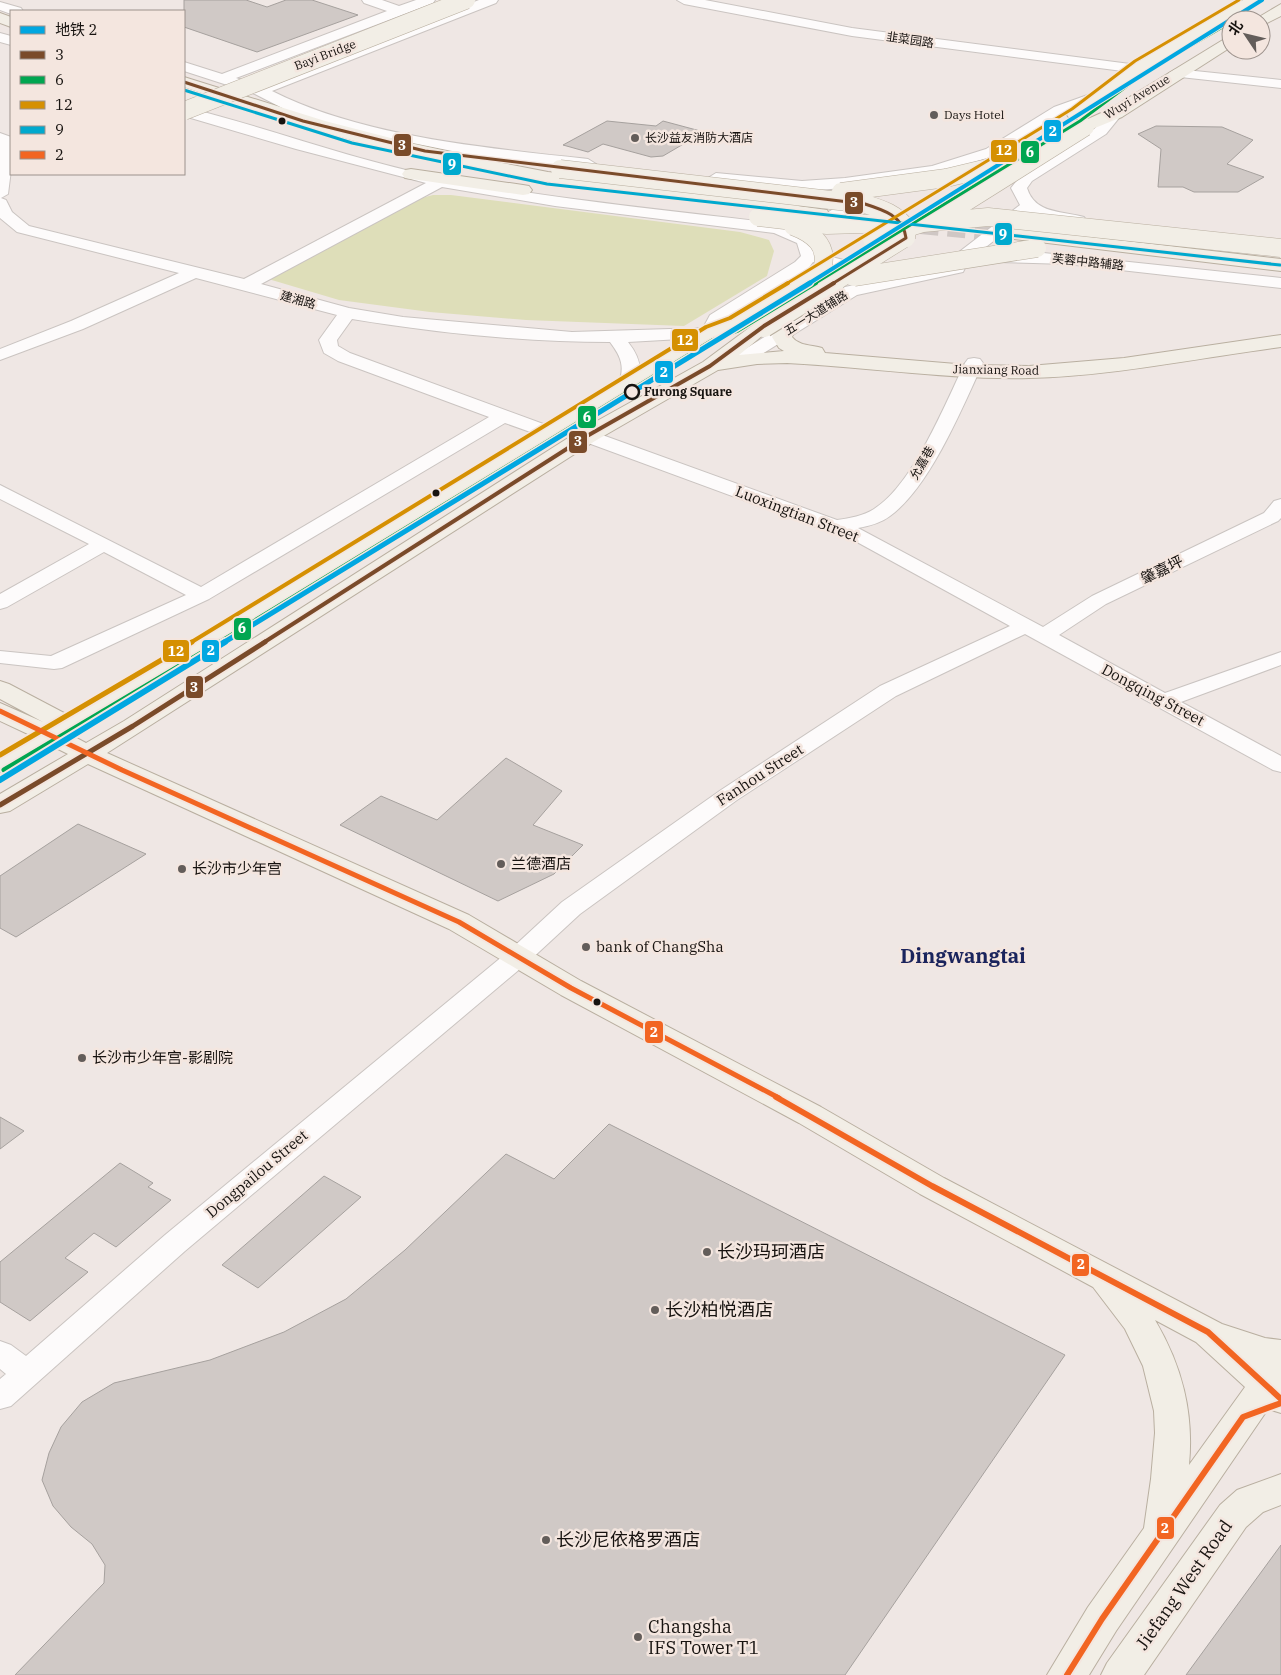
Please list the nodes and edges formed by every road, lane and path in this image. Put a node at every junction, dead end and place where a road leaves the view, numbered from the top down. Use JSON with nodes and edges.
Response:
{"nodes":[{"id":1,"x":368,"y":0,"type":"edge"},
{"id":2,"x":428,"y":0,"type":"edge"},
{"id":3,"x":450,"y":0,"type":"edge"},
{"id":4,"x":466,"y":0,"type":"edge"},
{"id":5,"x":491,"y":0,"type":"edge"},
{"id":6,"x":684,"y":0,"type":"edge"},
{"id":7,"x":1254,"y":0,"type":"edge"},
{"id":8,"x":0,"y":6,"type":"edge"},
{"id":9,"x":13,"y":10,"type":"edge"},
{"id":10,"x":400,"y":11,"type":"junction"},
{"id":11,"x":1221,"y":46,"type":"edge"},
{"id":12,"x":185,"y":66,"type":"edge"},
{"id":13,"x":1138,"y":69,"type":"junction"},
{"id":14,"x":1180,"y":71,"type":"junction"},
{"id":15,"x":222,"y":79,"type":"junction"},
{"id":16,"x":185,"y":82,"type":"edge"},
{"id":17,"x":1281,"y":83,"type":"edge"},
{"id":18,"x":260,"y":92,"type":"junction"},
{"id":19,"x":185,"y":94,"type":"edge"},
{"id":20,"x":1096,"y":96,"type":"junction"},
{"id":21,"x":185,"y":104,"type":"edge"},
{"id":22,"x":185,"y":111,"type":"edge"},
{"id":23,"x":185,"y":111,"type":"edge"},
{"id":24,"x":1116,"y":113,"type":"junction"},
{"id":25,"x":185,"y":121,"type":"edge"},
{"id":26,"x":1081,"y":121,"type":"junction"},
{"id":27,"x":0,"y":137,"type":"edge"},
{"id":28,"x":290,"y":153,"type":"dead end"},
{"id":29,"x":454,"y":165,"type":"junction"},
{"id":30,"x":5,"y":167,"type":"edge"},
{"id":31,"x":992,"y":167,"type":"junction"},
{"id":32,"x":941,"y":168,"type":"junction"},
{"id":33,"x":411,"y":174,"type":"junction"},
{"id":34,"x":894,"y":177,"type":"junction"},
{"id":35,"x":1016,"y":181,"type":"junction"},
{"id":36,"x":540,"y":192,"type":"junction"},
{"id":37,"x":0,"y":194,"type":"edge"},
{"id":38,"x":786,"y":195,"type":"junction"},
{"id":39,"x":0,"y":203,"type":"edge"},
{"id":40,"x":938,"y":214,"type":"junction"},
{"id":41,"x":758,"y":217,"type":"junction"},
{"id":42,"x":820,"y":217,"type":"junction"},
{"id":43,"x":1021,"y":222,"type":"junction"},
{"id":44,"x":1063,"y":225,"type":"junction"},
{"id":45,"x":904,"y":229,"type":"junction"},
{"id":46,"x":1281,"y":241,"type":"edge"},
{"id":47,"x":995,"y":244,"type":"junction"},
{"id":48,"x":1037,"y":248,"type":"junction"},
{"id":49,"x":1281,"y":248,"type":"edge"},
{"id":50,"x":819,"y":271,"type":"junction"},
{"id":51,"x":946,"y":271,"type":"junction"},
{"id":52,"x":196,"y":272,"type":"junction"},
{"id":53,"x":1280,"y":274,"type":"edge"},
{"id":54,"x":897,"y":280,"type":"junction"},
{"id":55,"x":246,"y":285,"type":"junction"},
{"id":56,"x":348,"y":313,"type":"junction"},
{"id":57,"x":784,"y":332,"type":"junction"},
{"id":58,"x":710,"y":333,"type":"junction"},
{"id":59,"x":1281,"y":334,"type":"edge"},
{"id":60,"x":615,"y":337,"type":"junction"},
{"id":61,"x":1281,"y":341,"type":"edge"},
{"id":62,"x":0,"y":355,"type":"edge"},
{"id":63,"x":740,"y":360,"type":"junction"},
{"id":64,"x":710,"y":366,"type":"junction"},
{"id":65,"x":977,"y":367,"type":"junction"},
{"id":66,"x":627,"y":386,"type":"junction"},
{"id":67,"x":503,"y":416,"type":"junction"},
{"id":68,"x":550,"y":433,"type":"junction"},
{"id":69,"x":587,"y":436,"type":"junction"},
{"id":70,"x":0,"y":491,"type":"edge"},
{"id":71,"x":1281,"y":505,"type":"edge"},
{"id":72,"x":836,"y":526,"type":"junction"},
{"id":73,"x":868,"y":541,"type":"junction"},
{"id":74,"x":104,"y":544,"type":"junction"},
{"id":75,"x":202,"y":595,"type":"junction"},
{"id":76,"x":0,"y":603,"type":"edge"},
{"id":77,"x":1033,"y":632,"type":"junction"},
{"id":78,"x":0,"y":657,"type":"edge"},
{"id":79,"x":1281,"y":658,"type":"edge"},
{"id":80,"x":114,"y":697,"type":"junction"},
{"id":81,"x":1163,"y":701,"type":"junction"},
{"id":82,"x":6,"y":703,"type":"edge"},
{"id":83,"x":68,"y":740,"type":"junction"},
{"id":84,"x":4,"y":762,"type":"edge"},
{"id":85,"x":1281,"y":765,"type":"edge"},
{"id":86,"x":139,"y":778,"type":"junction"},
{"id":87,"x":42,"y":779,"type":"junction"},
{"id":88,"x":0,"y":805,"type":"edge"},
{"id":89,"x":518,"y":957,"type":"junction"},
{"id":90,"x":1096,"y":1273,"type":"junction"},
{"id":91,"x":1208,"y":1332,"type":"junction"},
{"id":92,"x":0,"y":1354,"type":"edge"},
{"id":93,"x":1281,"y":1354,"type":"edge"},
{"id":94,"x":27,"y":1373,"type":"junction"},
{"id":95,"x":1277,"y":1388,"type":"edge"},
{"id":96,"x":0,"y":1397,"type":"edge"},
{"id":97,"x":1281,"y":1488,"type":"edge"},
{"id":98,"x":1162,"y":1532,"type":"junction"},
{"id":99,"x":1067,"y":1675,"type":"edge"},
{"id":100,"x":1121,"y":1675,"type":"edge"}],
"edges":[{"from":1,"to":10,"type":"street"},
{"from":2,"to":10,"type":"street"},
{"from":3,"to":21,"type":"main road","name":"Bayi Bridge"},
{"from":4,"to":22,"type":"main road","name":"Bayi Bridge","bridge":true},
{"from":5,"to":18,"type":"street"},
{"from":6,"to":13,"type":"street","name":"韭菜园路"},
{"from":7,"to":13,"type":"main road","name":"Wuyi Avenue"},
{"from":8,"to":9,"type":"street"},
{"from":10,"to":15,"type":"street"},
{"from":11,"to":14,"type":"main road","name":"Wuyi Avenue"},
{"from":12,"to":15,"type":"street"},
{"from":13,"to":20,"type":"main road","name":"Wuyi Avenue"},
{"from":14,"to":17,"type":"street"},
{"from":14,"to":24,"type":"main road","name":"Wuyi Avenue"},
{"from":15,"to":18,"type":"street"},
{"from":16,"to":29,"type":"main road"},
{"from":18,"to":29,"type":"street"},
{"from":19,"to":29,"type":"main road"},
{"from":20,"to":26,"type":"main road","name":"Wuyi Avenue"},
{"from":20,"to":32,"type":"street"},
{"from":23,"to":33,"type":"street"},
{"from":24,"to":26,"type":"main road","name":"Wuyi Avenue"},
{"from":24,"to":35,"type":"street"},
{"from":25,"to":28,"type":"street"},
{"from":26,"to":31,"type":"main road","name":"Wuyi Avenue"},
{"from":26,"to":35,"type":"main road","name":"Wuyi Avenue","bridge":true},
{"from":27,"to":30,"type":"street"},
{"from":29,"to":33,"type":"street"},
{"from":29,"to":34,"type":"street"},
{"from":29,"to":36,"type":"main road"},
{"from":29,"to":38,"type":"main road","bridge":true},
{"from":29,"to":42,"type":"main road"},
{"from":29,"to":42,"type":"street"},
{"from":29,"to":55,"type":"street"},
{"from":30,"to":37,"type":"street"},
{"from":31,"to":38,"type":"main road","bridge":true},
{"from":31,"to":40,"type":"main road","name":"Wuyi Avenue"},
{"from":32,"to":34,"type":"street"},
{"from":32,"to":35,"type":"street"},
{"from":33,"to":36,"type":"main road"},
{"from":34,"to":42,"type":"street"},
{"from":35,"to":40,"type":"main road","name":"Wuyi Avenue","bridge":true},
{"from":35,"to":43,"type":"street"},
{"from":35,"to":44,"type":"main road","bridge":true},
{"from":36,"to":41,"type":"main road"},
{"from":38,"to":42,"type":"main road","bridge":true},
{"from":39,"to":52,"type":"street","name":"建湘路"},
{"from":40,"to":43,"type":"main road","bridge":true},
{"from":40,"to":45,"type":"main road","bridge":true},
{"from":40,"to":47,"type":"main road"},
{"from":41,"to":42,"type":"main road","bridge":true},
{"from":41,"to":50,"type":"main road","bridge":true},
{"from":42,"to":45,"type":"main road","bridge":true},
{"from":42,"to":45,"type":"main road","bridge":true},
{"from":42,"to":50,"type":"street"},
{"from":43,"to":44,"type":"main road","bridge":true},
{"from":43,"to":46,"type":"street"},
{"from":43,"to":47,"type":"main road","bridge":true},
{"from":43,"to":51,"type":"street"},
{"from":43,"to":53,"type":"main road"},
{"from":44,"to":49,"type":"main road","bridge":true},
{"from":45,"to":50,"type":"main road","bridge":true},
{"from":45,"to":50,"type":"main road","bridge":true},
{"from":47,"to":48,"type":"main road","bridge":true},
{"from":48,"to":50,"type":"main road","bridge":true},
{"from":48,"to":53,"type":"main road"},
{"from":50,"to":54,"type":"street"},
{"from":50,"to":58,"type":"main road"},
{"from":50,"to":58,"type":"street"},
{"from":50,"to":64,"type":"main road","bridge":true},
{"from":51,"to":53,"type":"street","name":"芙蓉中路辅路"},
{"from":51,"to":54,"type":"street","name":"芙蓉中路辅路"},
{"from":52,"to":55,"type":"street","name":"建湘路"},
{"from":52,"to":62,"type":"street"},
{"from":54,"to":57,"type":"street","name":"五一大道辅路"},
{"from":55,"to":56,"type":"street","name":"建湘路"},
{"from":56,"to":60,"type":"street","name":"建湘路"},
{"from":56,"to":67,"type":"street"},
{"from":57,"to":63,"type":"street","name":"五一大道辅路"},
{"from":57,"to":65,"type":"main road","name":"Jianxiang Road"},
{"from":58,"to":60,"type":"street","name":"建湘路"},
{"from":58,"to":66,"type":"main road"},
{"from":59,"to":65,"type":"main road","name":"Jianxiang Road"},
{"from":60,"to":66,"type":"street"},
{"from":61,"to":65,"type":"main road","name":"Jianxiang Road"},
{"from":63,"to":64,"type":"main road","name":"Jianxiang Road"},
{"from":63,"to":65,"type":"main road","name":"Jianxiang Road"},
{"from":64,"to":69,"type":"main road"},
{"from":65,"to":72,"type":"street","name":"允嘉巷"},
{"from":65,"to":73,"type":"street","name":"允嘉巷"},
{"from":66,"to":68,"type":"main road"},
{"from":67,"to":68,"type":"street"},
{"from":67,"to":75,"type":"street"},
{"from":68,"to":80,"type":"main road"},
{"from":69,"to":72,"type":"street","name":"Luoxingtian Street"},
{"from":69,"to":83,"type":"main road"},
{"from":70,"to":74,"type":"street"},
{"from":71,"to":77,"type":"street","name":"肇嘉坪"},
{"from":72,"to":73,"type":"street","name":"Luoxingtian Street"},
{"from":73,"to":77,"type":"street","name":"Luoxingtian Street"},
{"from":74,"to":75,"type":"street"},
{"from":74,"to":76,"type":"street"},
{"from":75,"to":78,"type":"street"},
{"from":77,"to":81,"type":"street","name":"Dongqing Street"},
{"from":77,"to":89,"type":"street","name":"Fanhou Street"},
{"from":79,"to":81,"type":"street"},
{"from":80,"to":82,"type":"main road"},
{"from":80,"to":83,"type":"main road"},
{"from":81,"to":85,"type":"street","name":"Dongqing Street"},
{"from":82,"to":83,"type":"main road"},
{"from":82,"to":84,"type":"main road"},
{"from":83,"to":84,"type":"main road"},
{"from":83,"to":86,"type":"main road"},
{"from":83,"to":87,"type":"main road"},
{"from":86,"to":87,"type":"main road"},
{"from":86,"to":89,"type":"main road"},
{"from":87,"to":88,"type":"main road"},
{"from":89,"to":90,"type":"main road"},
{"from":89,"to":94,"type":"street","name":"Dongpailou Street"},
{"from":90,"to":91,"type":"main road"},
{"from":90,"to":98,"type":"main road"},
{"from":91,"to":93,"type":"main road"},
{"from":91,"to":95,"type":"main road"},
{"from":92,"to":94,"type":"street"},
{"from":94,"to":96,"type":"street","name":"Dongpailou Street"},
{"from":95,"to":98,"type":"main road"},
{"from":97,"to":100,"type":"main road","name":"Jiefang West Road"},
{"from":98,"to":99,"type":"main road"}]}
